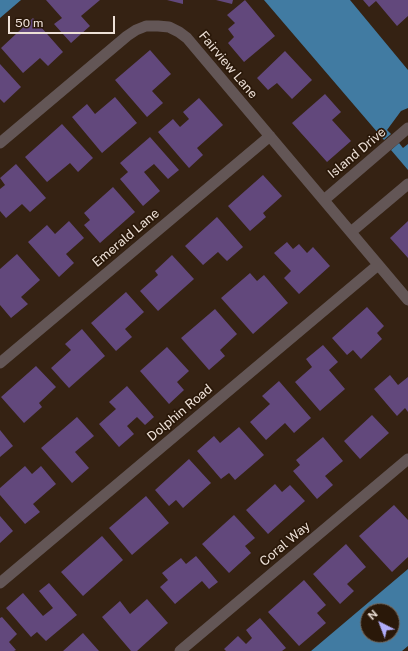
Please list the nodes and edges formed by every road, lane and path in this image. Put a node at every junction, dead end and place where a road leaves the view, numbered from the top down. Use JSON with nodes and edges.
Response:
{"nodes":[{"id":1,"x":408,"y":128,"type":"edge"},
{"id":2,"x":270,"y":136,"type":"junction"},
{"id":3,"x":0,"y":143,"type":"edge"},
{"id":4,"x":408,"y":184,"type":"edge"},
{"id":5,"x":324,"y":200,"type":"junction"},
{"id":6,"x":351,"y":232,"type":"junction"},
{"id":7,"x":378,"y":264,"type":"junction"},
{"id":8,"x":408,"y":300,"type":"edge"},
{"id":9,"x":0,"y":363,"type":"edge"},
{"id":10,"x":408,"y":459,"type":"edge"},
{"id":11,"x":0,"y":583,"type":"edge"},
{"id":12,"x":180,"y":651,"type":"edge"}],
"edges":[{"from":1,"to":5,"type":"street","name":"Island Drive"},
{"from":2,"to":3,"type":"street","name":"Fairview Lane"},
{"from":2,"to":5,"type":"street","name":"Fairview Lane"},
{"from":2,"to":9,"type":"street","name":"Emerald Lane"},
{"from":4,"to":6,"type":"street"},
{"from":5,"to":6,"type":"street","name":"Fairview Lane"},
{"from":6,"to":7,"type":"street"},
{"from":7,"to":8,"type":"street"},
{"from":7,"to":11,"type":"street","name":"Dolphin Road"},
{"from":10,"to":12,"type":"street","name":"Coral Way"}]}
